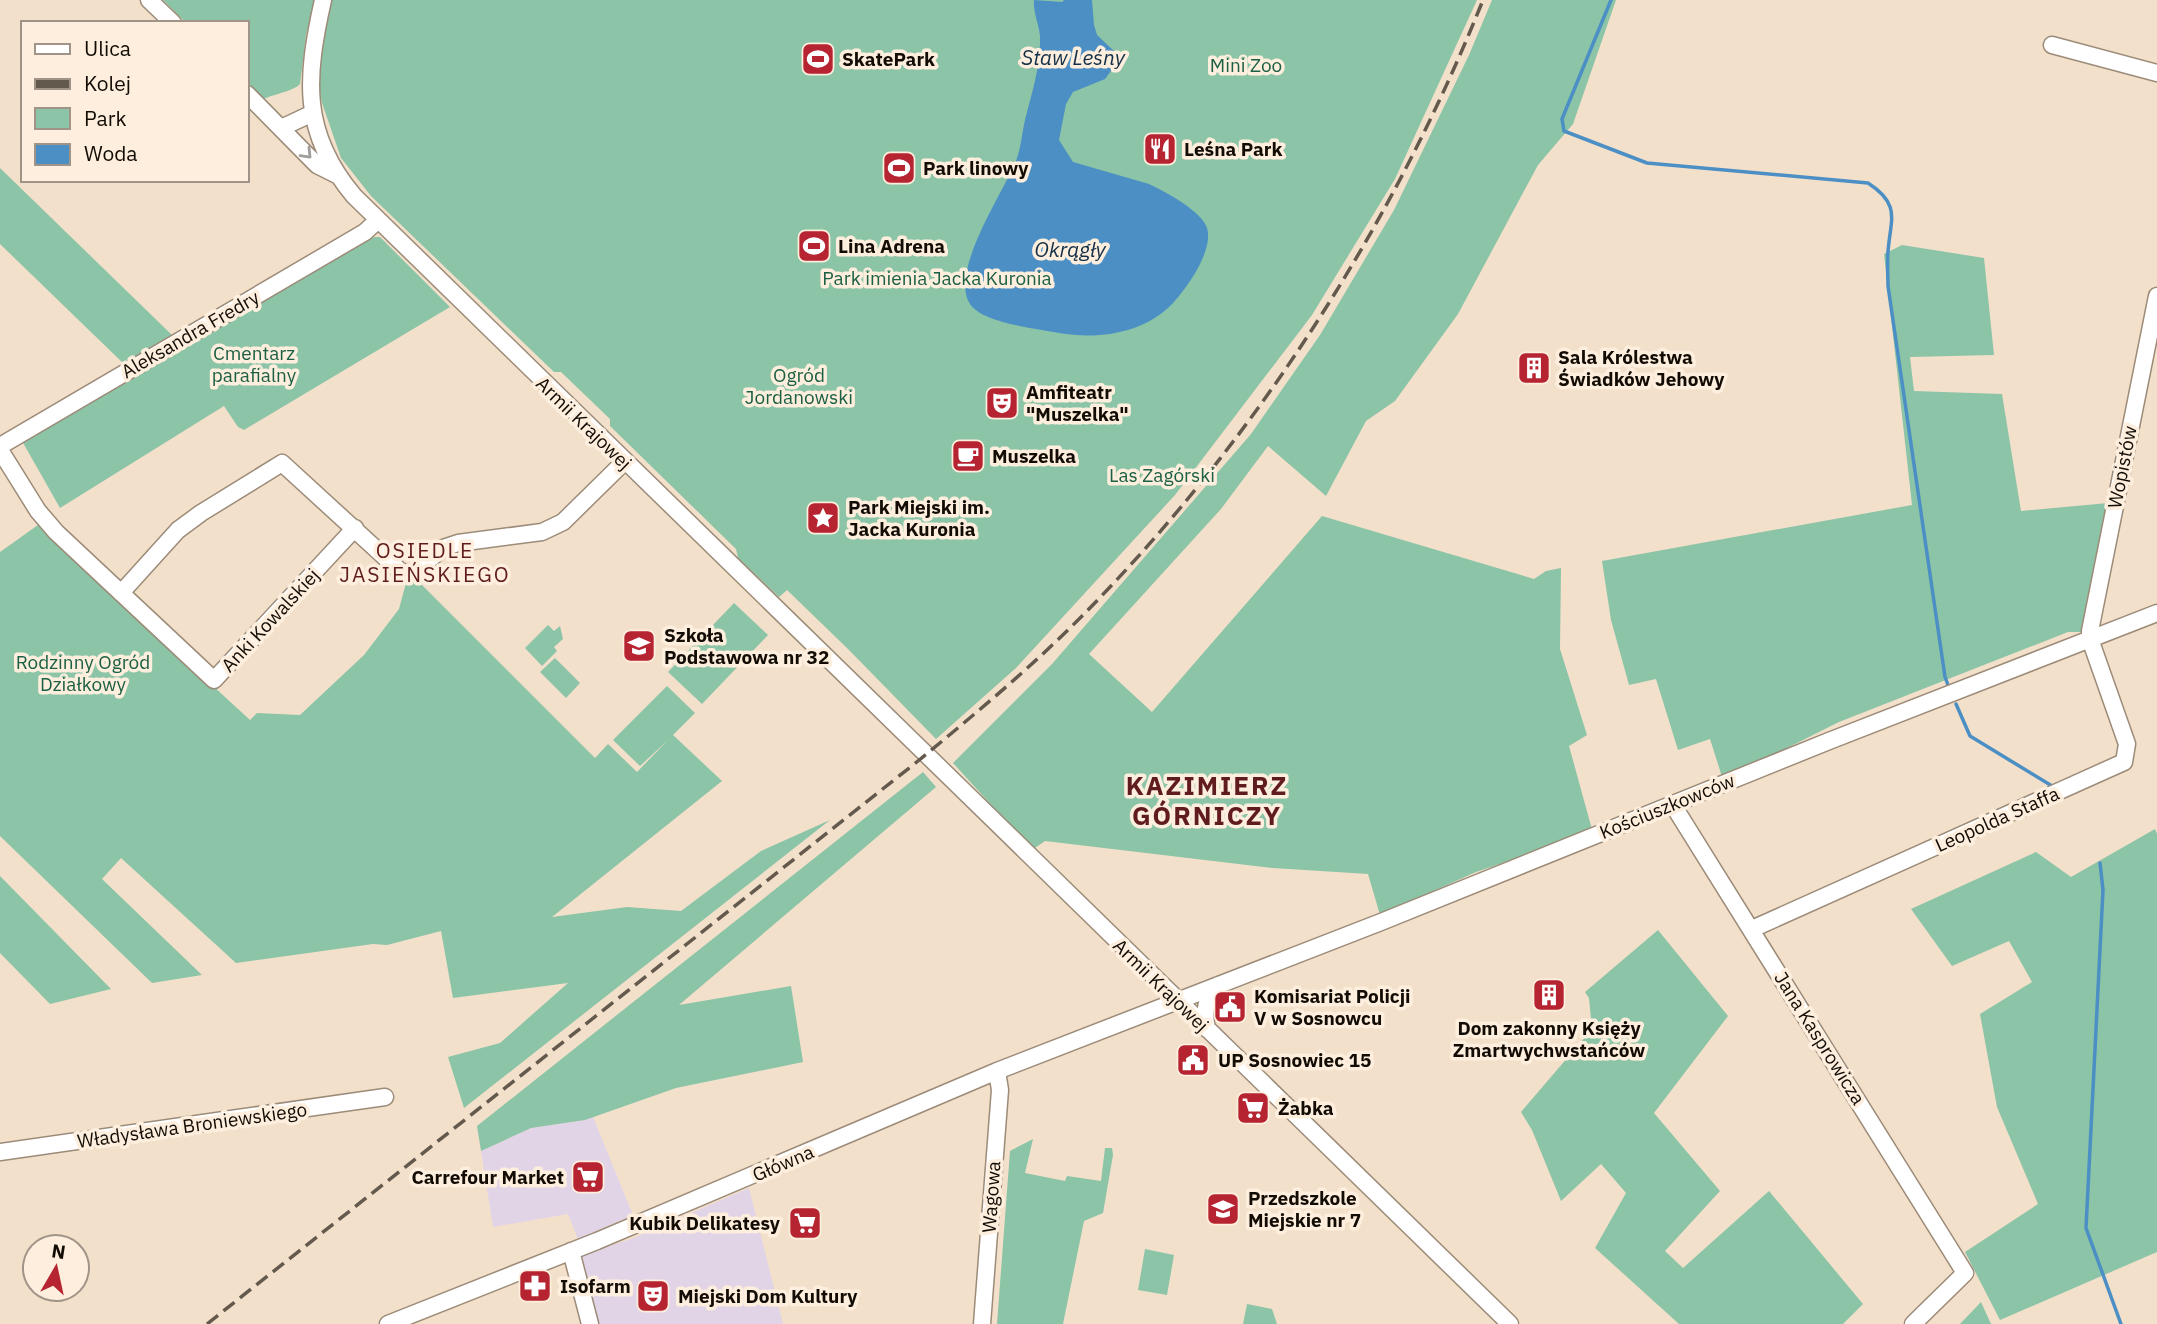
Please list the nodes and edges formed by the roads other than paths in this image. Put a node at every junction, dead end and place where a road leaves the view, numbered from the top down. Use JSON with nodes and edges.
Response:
{"nodes":[{"id":1,"x":149,"y":0,"type":"edge"},
{"id":2,"x":323,"y":0,"type":"edge"},
{"id":3,"x":171,"y":21,"type":"edge"},
{"id":4,"x":2052,"y":45,"type":"dead end"},
{"id":5,"x":2157,"y":74,"type":"edge"},
{"id":6,"x":248,"y":95,"type":"edge"},
{"id":7,"x":313,"y":113,"type":"junction"},
{"id":8,"x":281,"y":128,"type":"junction"},
{"id":9,"x":337,"y":175,"type":"junction"},
{"id":10,"x":378,"y":220,"type":"junction"},
{"id":11,"x":2157,"y":296,"type":"edge"},
{"id":12,"x":0,"y":448,"type":"edge"},
{"id":13,"x":624,"y":462,"type":"junction"},
{"id":14,"x":355,"y":528,"type":"junction"},
{"id":15,"x":121,"y":593,"type":"junction"},
{"id":16,"x":2157,"y":613,"type":"edge"},
{"id":17,"x":2090,"y":639,"type":"junction"},
{"id":18,"x":1673,"y":804,"type":"junction"},
{"id":19,"x":1752,"y":929,"type":"junction"},
{"id":20,"x":1218,"y":985,"type":"junction"},
{"id":21,"x":1177,"y":1001,"type":"junction"},
{"id":22,"x":1207,"y":1029,"type":"junction"},
{"id":23,"x":997,"y":1072,"type":"junction"},
{"id":24,"x":385,"y":1097,"type":"dead end"},
{"id":25,"x":0,"y":1152,"type":"edge"},
{"id":26,"x":571,"y":1251,"type":"junction"},
{"id":27,"x":388,"y":1324,"type":"edge"},
{"id":28,"x":590,"y":1324,"type":"edge"},
{"id":29,"x":982,"y":1324,"type":"edge"},
{"id":30,"x":1510,"y":1324,"type":"edge"},
{"id":31,"x":1913,"y":1324,"type":"edge"}],
"edges":[{"from":1,"to":3,"type":"street"},
{"from":2,"to":7,"type":"street"},
{"from":4,"to":5,"type":"street"},
{"from":6,"to":8,"type":"street"},
{"from":7,"to":8,"type":"street"},
{"from":7,"to":9,"type":"street"},
{"from":8,"to":9,"type":"street","one_way":true},
{"from":9,"to":10,"type":"street","name":"Armii Krajowej"},
{"from":10,"to":12,"type":"street","name":"Aleksandra Fredry"},
{"from":10,"to":13,"type":"street","name":"Armii Krajowej"},
{"from":11,"to":17,"type":"street","name":"Wopistów"},
{"from":12,"to":15,"type":"street","name":"Anki Kowalskiej"},
{"from":13,"to":14,"type":"street"},
{"from":13,"to":21,"type":"street","name":"Armii Krajowej"},
{"from":14,"to":15,"type":"street"},
{"from":14,"to":15,"type":"street","name":"Anki Kowalskiej"},
{"from":16,"to":17,"type":"street","name":"Kościuszkowców"},
{"from":17,"to":18,"type":"street","name":"Kościuszkowców"},
{"from":17,"to":19,"type":"street","name":"Leopolda Staffa"},
{"from":18,"to":19,"type":"street","name":"Jana Kasprowicza"},
{"from":18,"to":20,"type":"street","name":"Kościuszkowców"},
{"from":19,"to":31,"type":"street","name":"Jana Kasprowicza"},
{"from":20,"to":21,"type":"street","name":"Kościuszkowców"},
{"from":20,"to":22,"type":"street"},
{"from":21,"to":22,"type":"street","name":"Armii Krajowej"},
{"from":21,"to":23,"type":"street","name":"Główna"},
{"from":22,"to":30,"type":"street","name":"Armii Krajowej"},
{"from":23,"to":26,"type":"street","name":"Główna"},
{"from":23,"to":29,"type":"street","name":"Wagowa"},
{"from":24,"to":25,"type":"street","name":"Władysława Broniewskiego"},
{"from":26,"to":27,"type":"street","name":"Główna"},
{"from":26,"to":28,"type":"street"}]}
